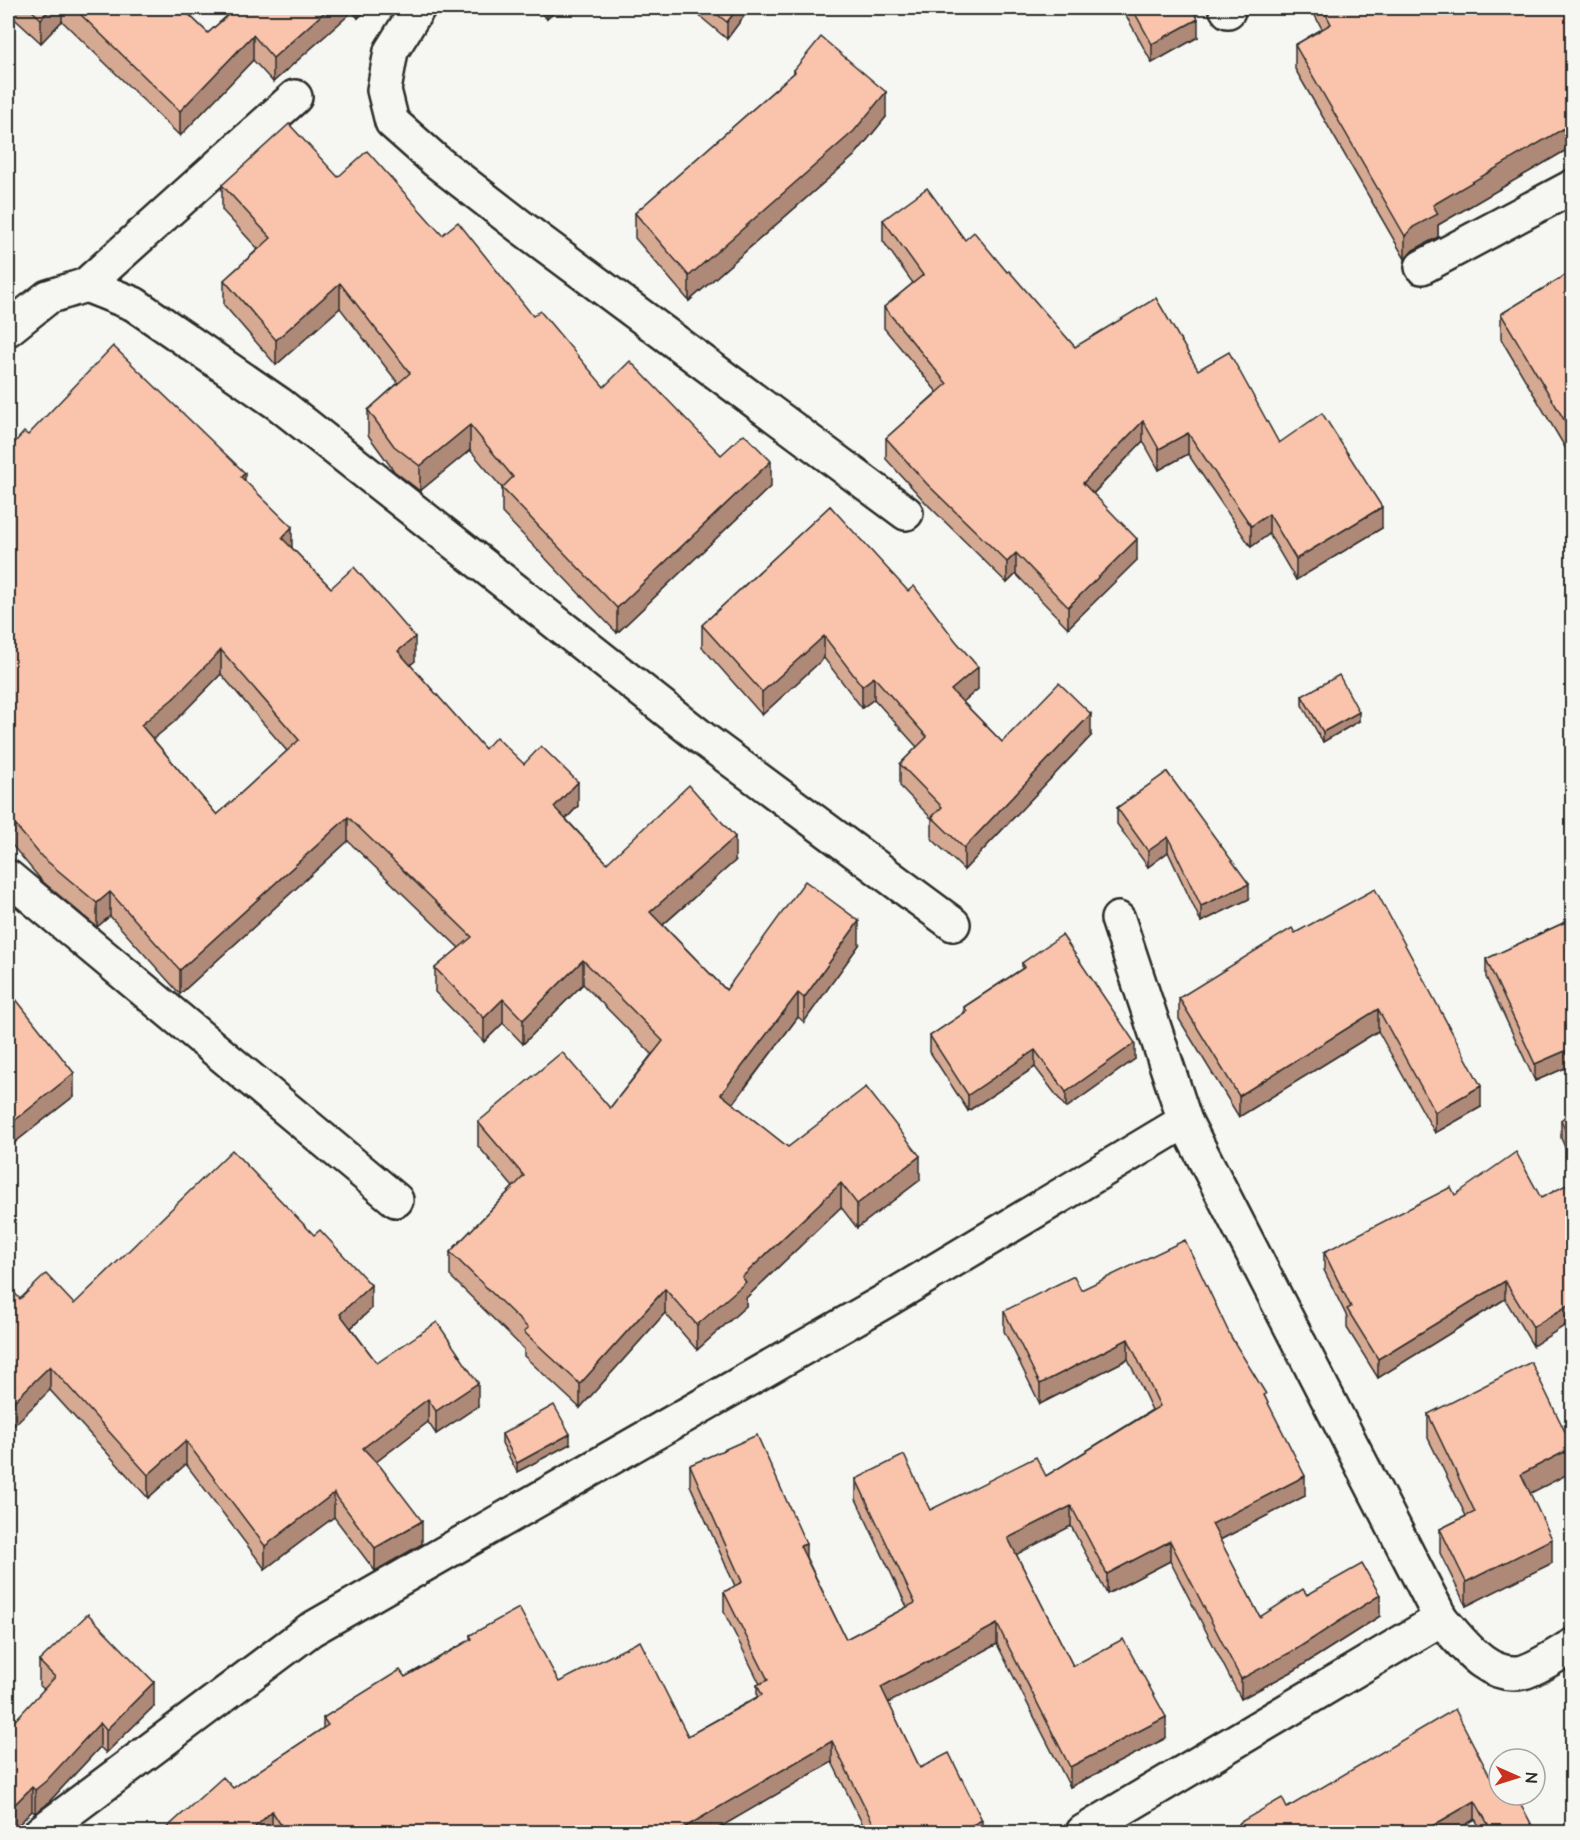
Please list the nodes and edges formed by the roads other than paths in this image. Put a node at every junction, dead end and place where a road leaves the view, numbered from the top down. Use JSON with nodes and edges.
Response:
{"nodes":[{"id":1,"x":418,"y":8,"type":"edge"},
{"id":2,"x":295,"y":97,"type":"dead end"},
{"id":3,"x":1572,"y":187,"type":"edge"},
{"id":4,"x":1422,"y":267,"type":"dead end"},
{"id":5,"x":86,"y":285,"type":"junction"},
{"id":6,"x":8,"y":329,"type":"edge"},
{"id":7,"x":906,"y":513,"type":"dead end"},
{"id":8,"x":8,"y":877,"type":"edge"},
{"id":9,"x":1118,"y":920,"type":"dead end"},
{"id":10,"x":953,"y":924,"type":"dead end"},
{"id":11,"x":1185,"y":1121,"type":"junction"},
{"id":12,"x":396,"y":1200,"type":"dead end"},
{"id":13,"x":1441,"y":1619,"type":"junction"},
{"id":14,"x":1572,"y":1646,"type":"edge"},
{"id":15,"x":41,"y":1833,"type":"edge"},
{"id":16,"x":1083,"y":1833,"type":"edge"}],
"edges":[{"from":1,"to":7,"type":"street"},
{"from":2,"to":5,"type":"street"},
{"from":3,"to":4,"type":"street"},
{"from":5,"to":6,"type":"street"},
{"from":5,"to":10,"type":"street"},
{"from":8,"to":12,"type":"street"},
{"from":9,"to":11,"type":"street"},
{"from":11,"to":13,"type":"street"},
{"from":11,"to":15,"type":"street"},
{"from":13,"to":14,"type":"street"},
{"from":13,"to":16,"type":"street"}]}
